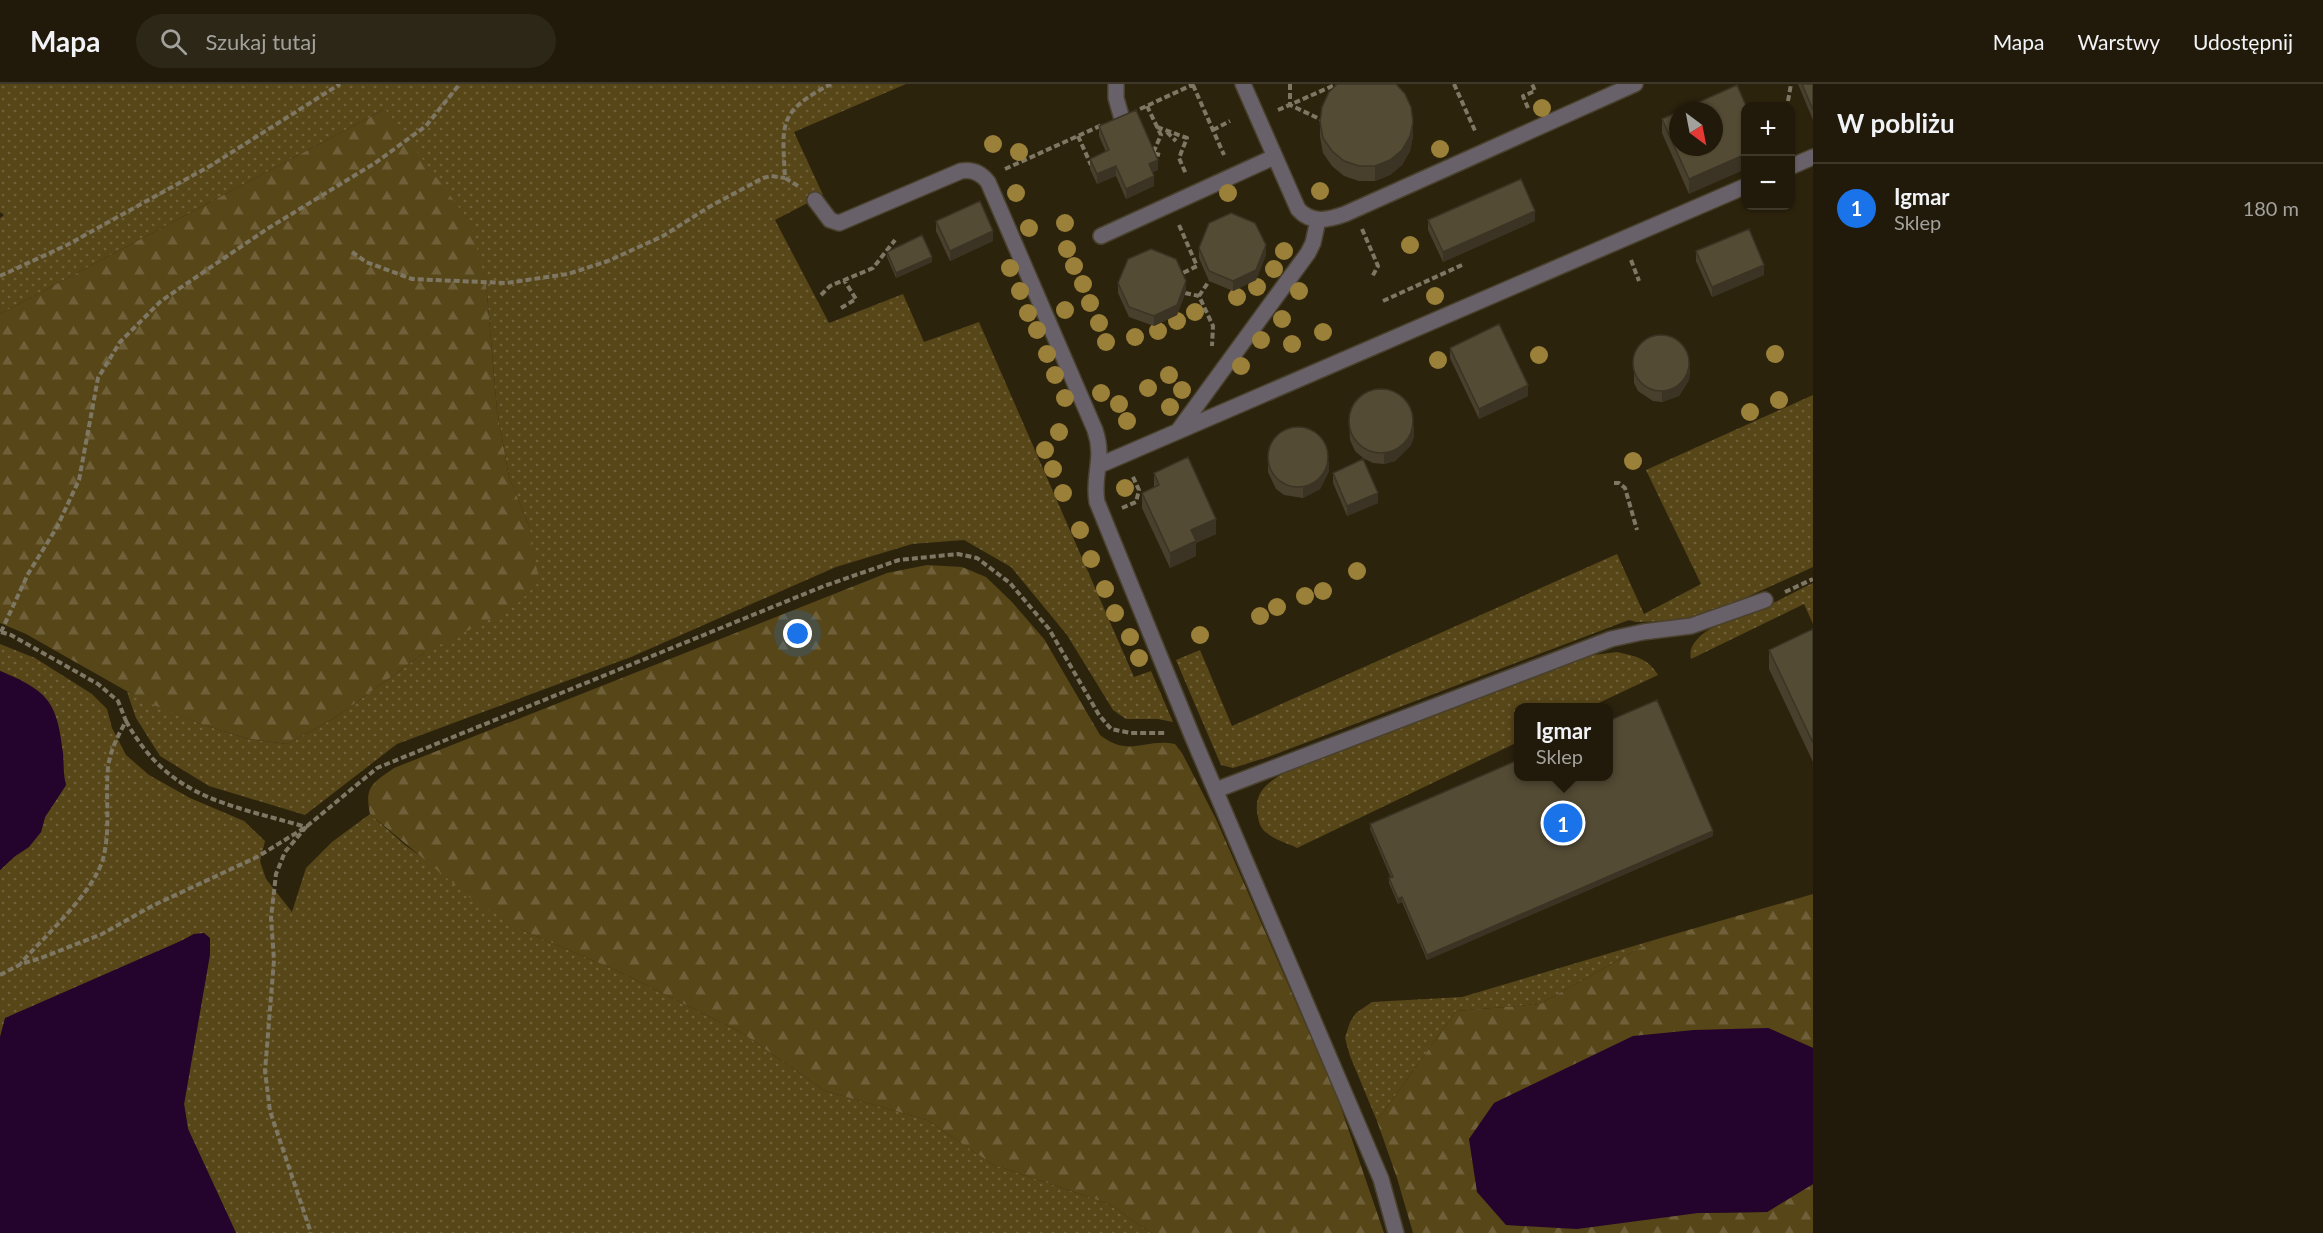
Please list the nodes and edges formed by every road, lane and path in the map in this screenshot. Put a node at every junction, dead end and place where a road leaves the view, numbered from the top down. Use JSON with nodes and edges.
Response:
{"nodes":[{"id":1,"x":340,"y":84,"type":"edge"},
{"id":2,"x":831,"y":84,"type":"edge"},
{"id":3,"x":1116,"y":84,"type":"edge"},
{"id":4,"x":1193,"y":84,"type":"edge"},
{"id":5,"x":1243,"y":84,"type":"edge"},
{"id":6,"x":1290,"y":84,"type":"edge"},
{"id":7,"x":1337,"y":84,"type":"edge"},
{"id":8,"x":1454,"y":84,"type":"edge"},
{"id":9,"x":1532,"y":84,"type":"edge"},
{"id":10,"x":1635,"y":84,"type":"edge"},
{"id":11,"x":1791,"y":84,"type":"edge"},
{"id":12,"x":458,"y":86,"type":"dead end"},
{"id":13,"x":1523,"y":96,"type":"dead end"},
{"id":14,"x":1788,"y":101,"type":"dead end"},
{"id":15,"x":1290,"y":105,"type":"junction"},
{"id":16,"x":1275,"y":111,"type":"dead end"},
{"id":17,"x":1122,"y":119,"type":"edge"},
{"id":18,"x":1322,"y":120,"type":"edge"},
{"id":19,"x":1230,"y":121,"type":"dead end"},
{"id":20,"x":1157,"y":127,"type":"junction"},
{"id":21,"x":1164,"y":129,"type":"junction"},
{"id":22,"x":1092,"y":130,"type":"dead end"},
{"id":23,"x":1213,"y":130,"type":"junction"},
{"id":24,"x":1078,"y":136,"type":"junction"},
{"id":25,"x":1176,"y":141,"type":"dead end"},
{"id":26,"x":1480,"y":143,"type":"dead end"},
{"id":27,"x":1160,"y":155,"type":"dead end"},
{"id":28,"x":1274,"y":157,"type":"junction"},
{"id":29,"x":1813,"y":157,"type":"edge"},
{"id":30,"x":1227,"y":163,"type":"dead end"},
{"id":31,"x":1795,"y":165,"type":"edge"},
{"id":32,"x":1093,"y":168,"type":"edge"},
{"id":33,"x":1001,"y":170,"type":"dead end"},
{"id":34,"x":1187,"y":176,"type":"dead end"},
{"id":35,"x":785,"y":178,"type":"junction"},
{"id":36,"x":1741,"y":188,"type":"edge"},
{"id":37,"x":815,"y":200,"type":"joint"},
{"id":38,"x":1318,"y":220,"type":"junction"},
{"id":39,"x":1178,"y":223,"type":"dead end"},
{"id":40,"x":1360,"y":223,"type":"dead end"},
{"id":41,"x":1101,"y":236,"type":"dead end"},
{"id":42,"x":895,"y":240,"type":"dead end"},
{"id":43,"x":1627,"y":251,"type":"dead end"},
{"id":44,"x":352,"y":252,"type":"dead end"},
{"id":45,"x":1462,"y":265,"type":"dead end"},
{"id":46,"x":1179,"y":275,"type":"edge"},
{"id":47,"x":0,"y":276,"type":"edge"},
{"id":48,"x":1372,"y":277,"type":"dead end"},
{"id":49,"x":844,"y":280,"type":"junction"},
{"id":50,"x":1209,"y":281,"type":"edge"},
{"id":51,"x":1639,"y":281,"type":"dead end"},
{"id":52,"x":1185,"y":293,"type":"edge"},
{"id":53,"x":821,"y":295,"type":"dead end"},
{"id":54,"x":1199,"y":296,"type":"junction"},
{"id":55,"x":1383,"y":301,"type":"dead end"},
{"id":56,"x":841,"y":308,"type":"dead end"},
{"id":57,"x":1218,"y":375,"type":"junction"},
{"id":58,"x":1176,"y":433,"type":"junction"},
{"id":59,"x":1100,"y":465,"type":"junction"},
{"id":60,"x":1130,"y":471,"type":"dead end"},
{"id":61,"x":1614,"y":483,"type":"dead end"},
{"id":62,"x":1120,"y":509,"type":"dead end"},
{"id":63,"x":1637,"y":530,"type":"dead end"},
{"id":64,"x":1813,"y":579,"type":"edge"},
{"id":65,"x":1765,"y":600,"type":"joint"},
{"id":66,"x":1,"y":632,"type":"edge"},
{"id":67,"x":126,"y":721,"type":"junction"},
{"id":68,"x":1193,"y":738,"type":"junction"},
{"id":69,"x":1216,"y":790,"type":"junction"},
{"id":70,"x":306,"y":827,"type":"junction"},
{"id":71,"x":21,"y":964,"type":"junction"},
{"id":72,"x":0,"y":975,"type":"edge"},
{"id":73,"x":311,"y":1233,"type":"edge"},
{"id":74,"x":1396,"y":1233,"type":"edge"}],
"edges":[{"from":1,"to":47,"type":"path"},
{"from":2,"to":35,"type":"path"},
{"from":3,"to":17,"type":"lane"},
{"from":4,"to":20,"type":"path"},
{"from":4,"to":23,"type":"path"},
{"from":5,"to":28,"type":"lane"},
{"from":6,"to":15,"type":"path"},
{"from":7,"to":15,"type":"path"},
{"from":8,"to":26,"type":"path"},
{"from":9,"to":13,"type":"path"},
{"from":10,"to":38,"type":"lane"},
{"from":11,"to":14,"type":"path"},
{"from":12,"to":66,"type":"path"},
{"from":15,"to":16,"type":"path"},
{"from":15,"to":18,"type":"path"},
{"from":19,"to":23,"type":"path"},
{"from":20,"to":21,"type":"path"},
{"from":20,"to":27,"type":"path"},
{"from":21,"to":25,"type":"path"},
{"from":21,"to":34,"type":"path"},
{"from":22,"to":24,"type":"path"},
{"from":23,"to":30,"type":"path"},
{"from":24,"to":32,"type":"path"},
{"from":24,"to":33,"type":"path"},
{"from":28,"to":38,"type":"lane"},
{"from":28,"to":41,"type":"lane"},
{"from":29,"to":31,"type":"lane"},
{"from":35,"to":37,"type":"path"},
{"from":35,"to":44,"type":"path"},
{"from":36,"to":58,"type":"lane"},
{"from":37,"to":59,"type":"lane"},
{"from":38,"to":57,"type":"lane"},
{"from":39,"to":46,"type":"path"},
{"from":40,"to":48,"type":"path"},
{"from":42,"to":49,"type":"path"},
{"from":43,"to":51,"type":"path"},
{"from":45,"to":55,"type":"path"},
{"from":49,"to":53,"type":"path"},
{"from":49,"to":56,"type":"path"},
{"from":50,"to":54,"type":"path"},
{"from":52,"to":54,"type":"path"},
{"from":54,"to":57,"type":"path"},
{"from":57,"to":58,"type":"lane"},
{"from":58,"to":59,"type":"lane"},
{"from":59,"to":68,"type":"lane"},
{"from":60,"to":62,"type":"path"},
{"from":61,"to":63,"type":"path"},
{"from":64,"to":65,"type":"path"},
{"from":65,"to":69,"type":"lane"},
{"from":66,"to":67,"type":"path"},
{"from":67,"to":70,"type":"path"},
{"from":67,"to":71,"type":"path"},
{"from":68,"to":69,"type":"lane"},
{"from":68,"to":70,"type":"path"},
{"from":69,"to":74,"type":"lane"},
{"from":70,"to":71,"type":"path"},
{"from":70,"to":73,"type":"path"},
{"from":71,"to":72,"type":"path"}]}
